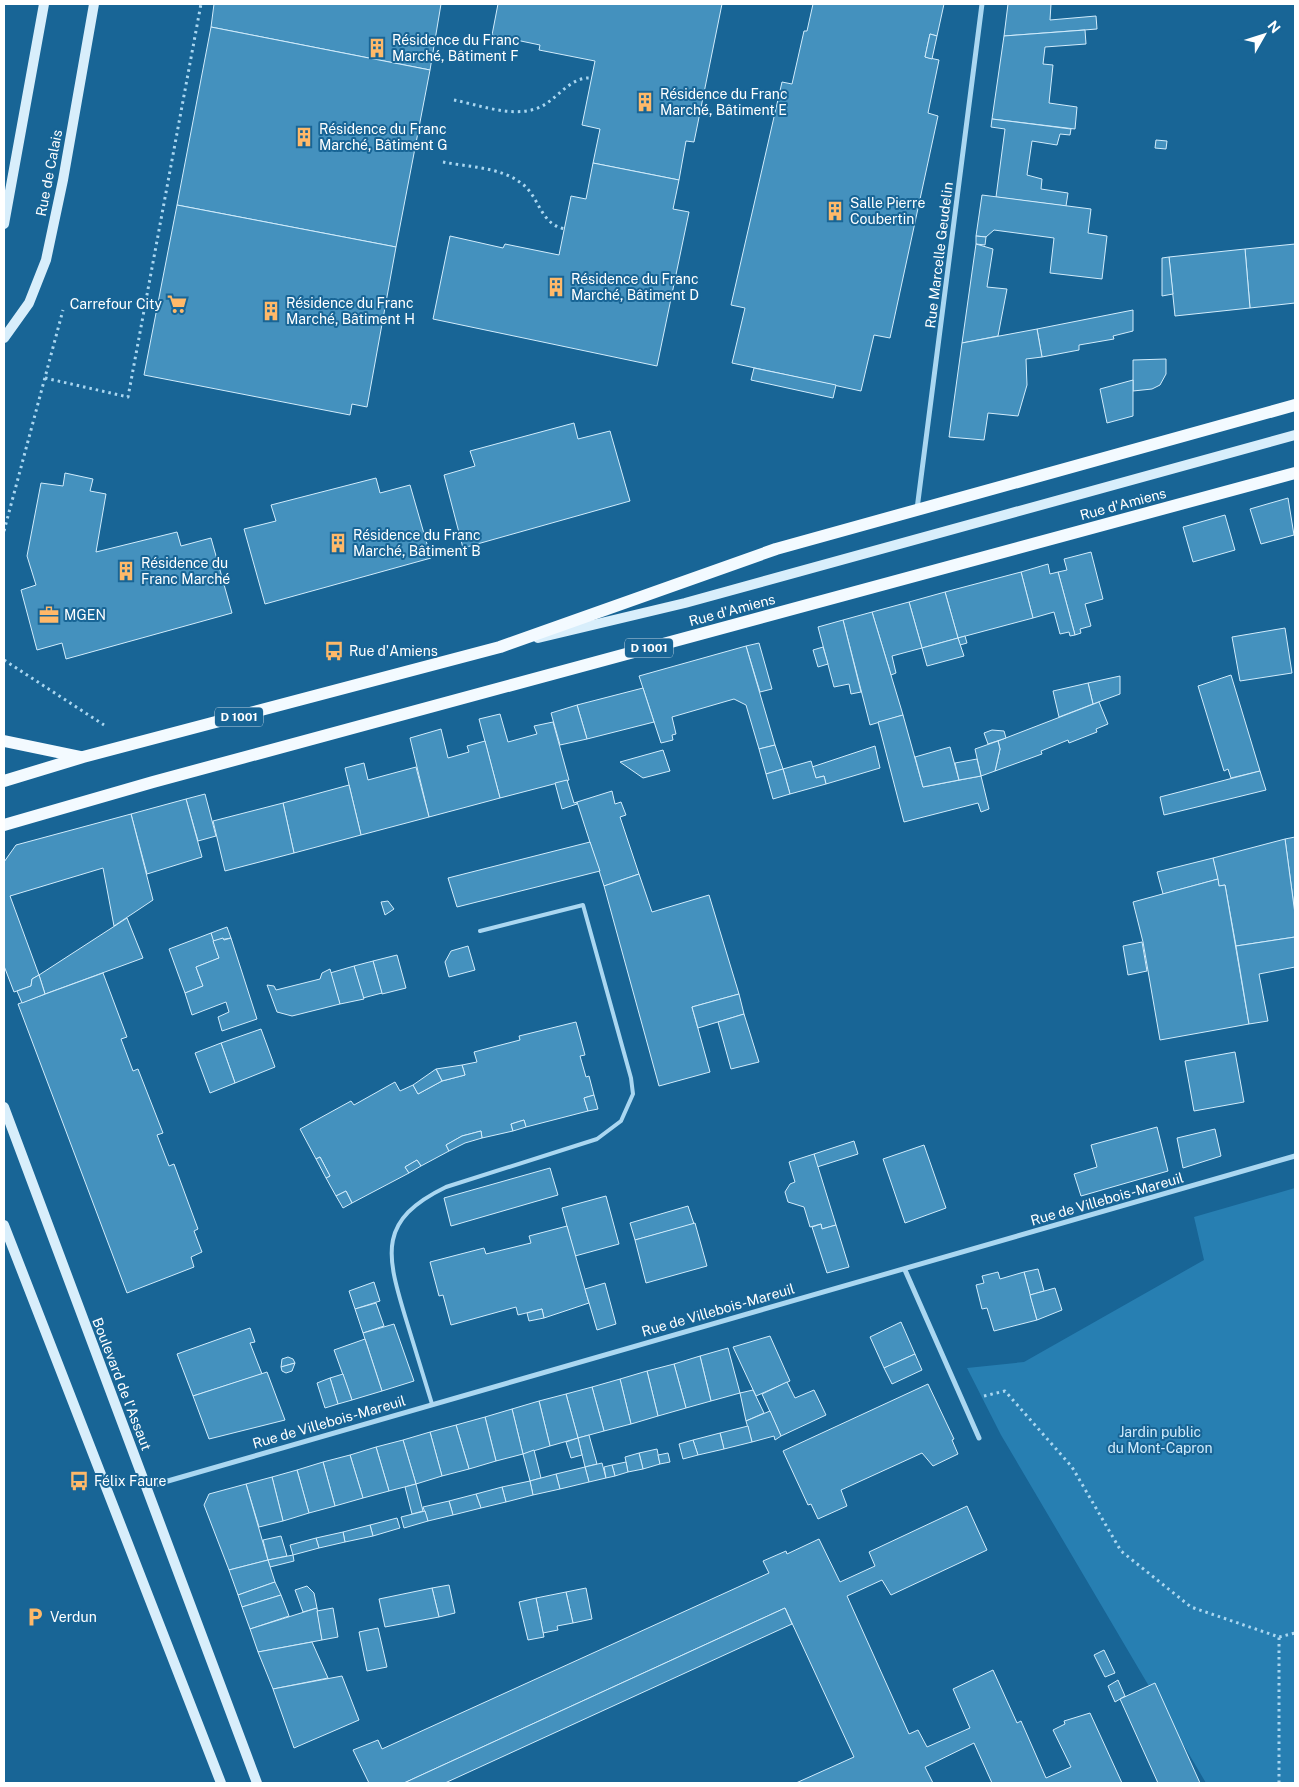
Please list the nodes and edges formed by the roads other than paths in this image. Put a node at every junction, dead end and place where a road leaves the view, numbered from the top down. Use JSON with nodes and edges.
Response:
{"nodes":[{"id":1,"x":44,"y":4,"type":"edge"},
{"id":2,"x":94,"y":4,"type":"edge"},
{"id":3,"x":982,"y":4,"type":"edge"},
{"id":4,"x":4,"y":224,"type":"edge"},
{"id":5,"x":4,"y":338,"type":"edge"},
{"id":6,"x":1295,"y":405,"type":"edge"},
{"id":7,"x":1295,"y":436,"type":"edge"},
{"id":8,"x":1295,"y":473,"type":"edge"},
{"id":9,"x":917,"y":510,"type":"junction"},
{"id":10,"x":500,"y":647,"type":"junction"},
{"id":11,"x":4,"y":741,"type":"edge"},
{"id":12,"x":83,"y":758,"type":"junction"},
{"id":13,"x":4,"y":781,"type":"edge"},
{"id":14,"x":4,"y":825,"type":"edge"},
{"id":15,"x":480,"y":931,"type":"dead end"},
{"id":16,"x":4,"y":1107,"type":"edge"},
{"id":17,"x":1295,"y":1156,"type":"edge"},
{"id":18,"x":4,"y":1225,"type":"edge"},
{"id":19,"x":905,"y":1270,"type":"junction"},
{"id":20,"x":432,"y":1404,"type":"junction"},
{"id":21,"x":979,"y":1438,"type":"dead end"},
{"id":22,"x":147,"y":1487,"type":"junction"},
{"id":23,"x":220,"y":1783,"type":"edge"},
{"id":24,"x":257,"y":1783,"type":"edge"}],
"edges":[{"from":1,"to":4,"type":"main road"},
{"from":2,"to":5,"type":"main road","name":"Rue de Calais"},
{"from":3,"to":9,"type":"street","name":"Rue Marcelle Geudelin"},
{"from":6,"to":9,"type":"main road","name":"Rue d'Amiens","number":"D 1001"},
{"from":7,"to":10,"type":"main road","name":"Rue d'Amiens"},
{"from":8,"to":14,"type":"main road","name":"Rue d'Amiens","number":"D 1001"},
{"from":9,"to":10,"type":"main road","name":"Rue d'Amiens","number":"D 1001"},
{"from":10,"to":12,"type":"main road","name":"Rue d'Amiens","number":"D 1001"},
{"from":11,"to":12,"type":"main road"},
{"from":12,"to":13,"type":"main road","name":"Rue d'Amiens","number":"D 1001"},
{"from":15,"to":20,"type":"lane"},
{"from":16,"to":22,"type":"main road","name":"Boulevard de l'Assaut"},
{"from":17,"to":19,"type":"street","name":"Rue de Villebois-Mareuil"},
{"from":18,"to":23,"type":"main road"},
{"from":19,"to":20,"type":"street","name":"Rue de Villebois-Mareuil"},
{"from":19,"to":21,"type":"street"},
{"from":20,"to":22,"type":"street","name":"Rue de Villebois-Mareuil"},
{"from":22,"to":24,"type":"main road","name":"Boulevard de l'Assaut"}]}
